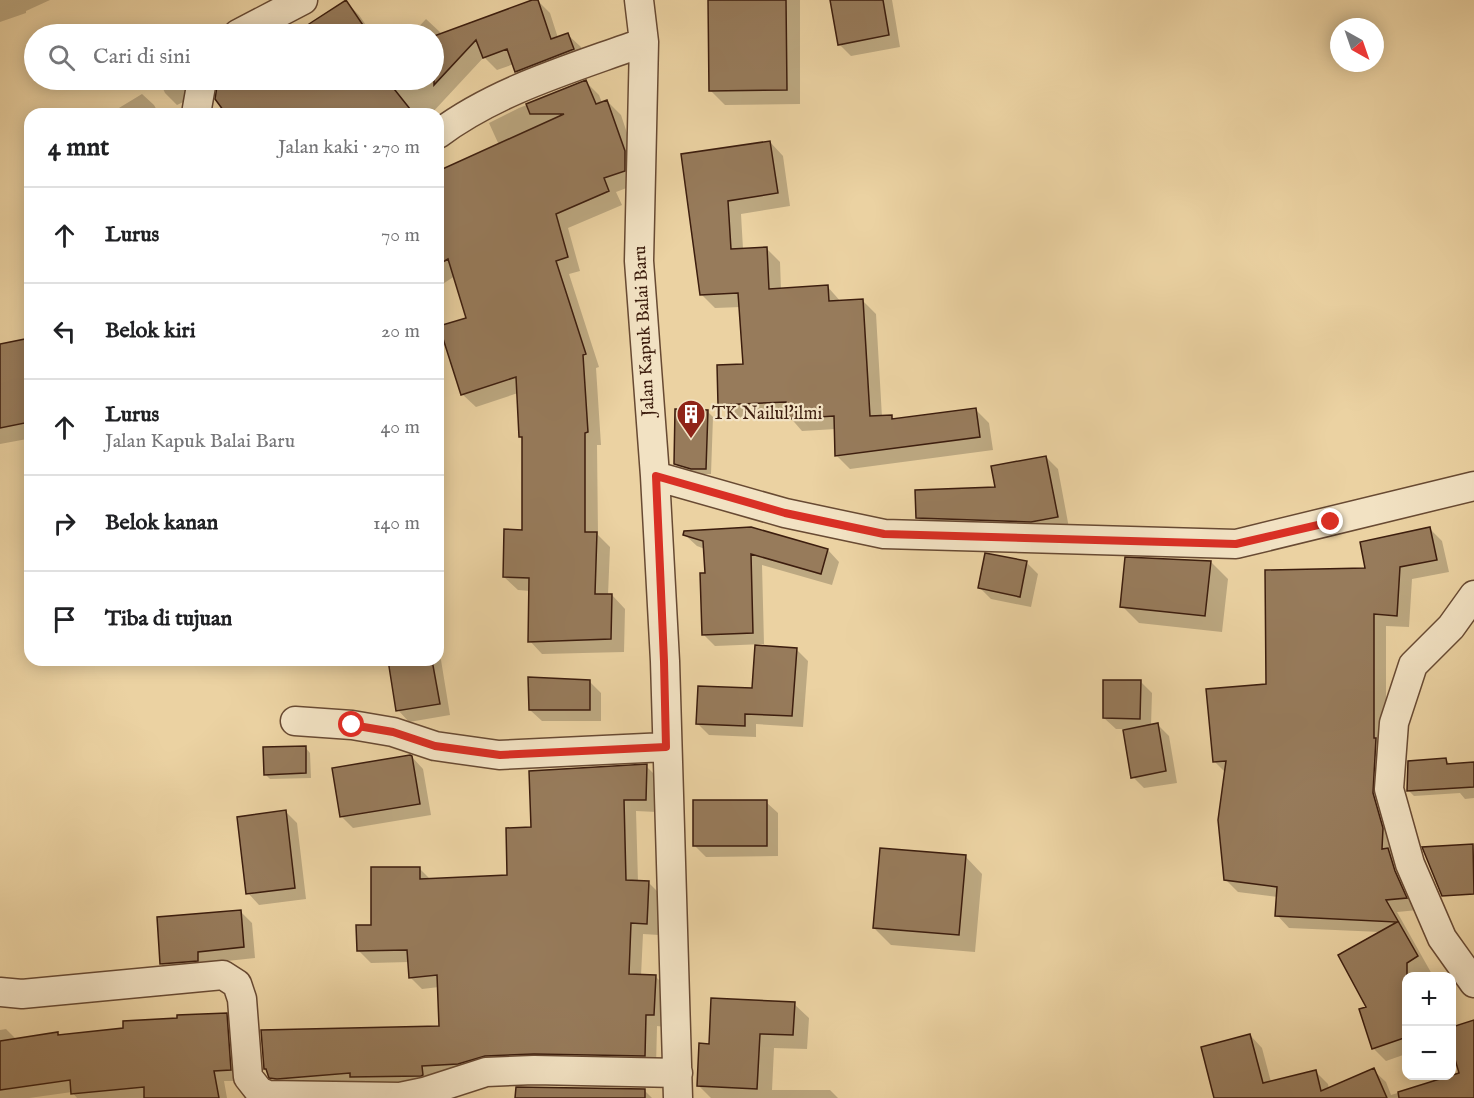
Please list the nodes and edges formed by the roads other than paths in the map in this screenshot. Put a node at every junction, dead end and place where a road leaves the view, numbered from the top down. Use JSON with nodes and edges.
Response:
{"nodes":[{"id":1,"x":303,"y":0,"type":"edge"},
{"id":2,"x":639,"y":0,"type":"edge"},
{"id":3,"x":257,"y":24,"type":"edge"},
{"id":4,"x":644,"y":42,"type":"junction"},
{"id":5,"x":200,"y":90,"type":"edge"},
{"id":6,"x":197,"y":108,"type":"edge"},
{"id":7,"x":444,"y":130,"type":"edge"},
{"id":8,"x":656,"y":476,"type":"junction"},
{"id":9,"x":1474,"y":486,"type":"edge"},
{"id":10,"x":1474,"y":595,"type":"edge"},
{"id":11,"x":295,"y":721,"type":"dead end"},
{"id":12,"x":666,"y":747,"type":"junction"},
{"id":13,"x":1474,"y":983,"type":"edge"},
{"id":14,"x":0,"y":992,"type":"edge"},
{"id":15,"x":678,"y":1086,"type":"edge"}],
"edges":[{"from":1,"to":3,"type":"street"},
{"from":2,"to":4,"type":"street","name":"Jalan Kapuk Balai Baru"},
{"from":4,"to":7,"type":"street"},
{"from":4,"to":8,"type":"street","name":"Jalan Kapuk Balai Baru"},
{"from":5,"to":6,"type":"street"},
{"from":8,"to":9,"type":"street"},
{"from":8,"to":12,"type":"street","name":"Jalan Kapuk Balai Baru"},
{"from":10,"to":13,"type":"street"},
{"from":11,"to":12,"type":"street"},
{"from":12,"to":15,"type":"street","name":"Jalan Kapuk Balai Baru"},
{"from":14,"to":15,"type":"street"}]}
